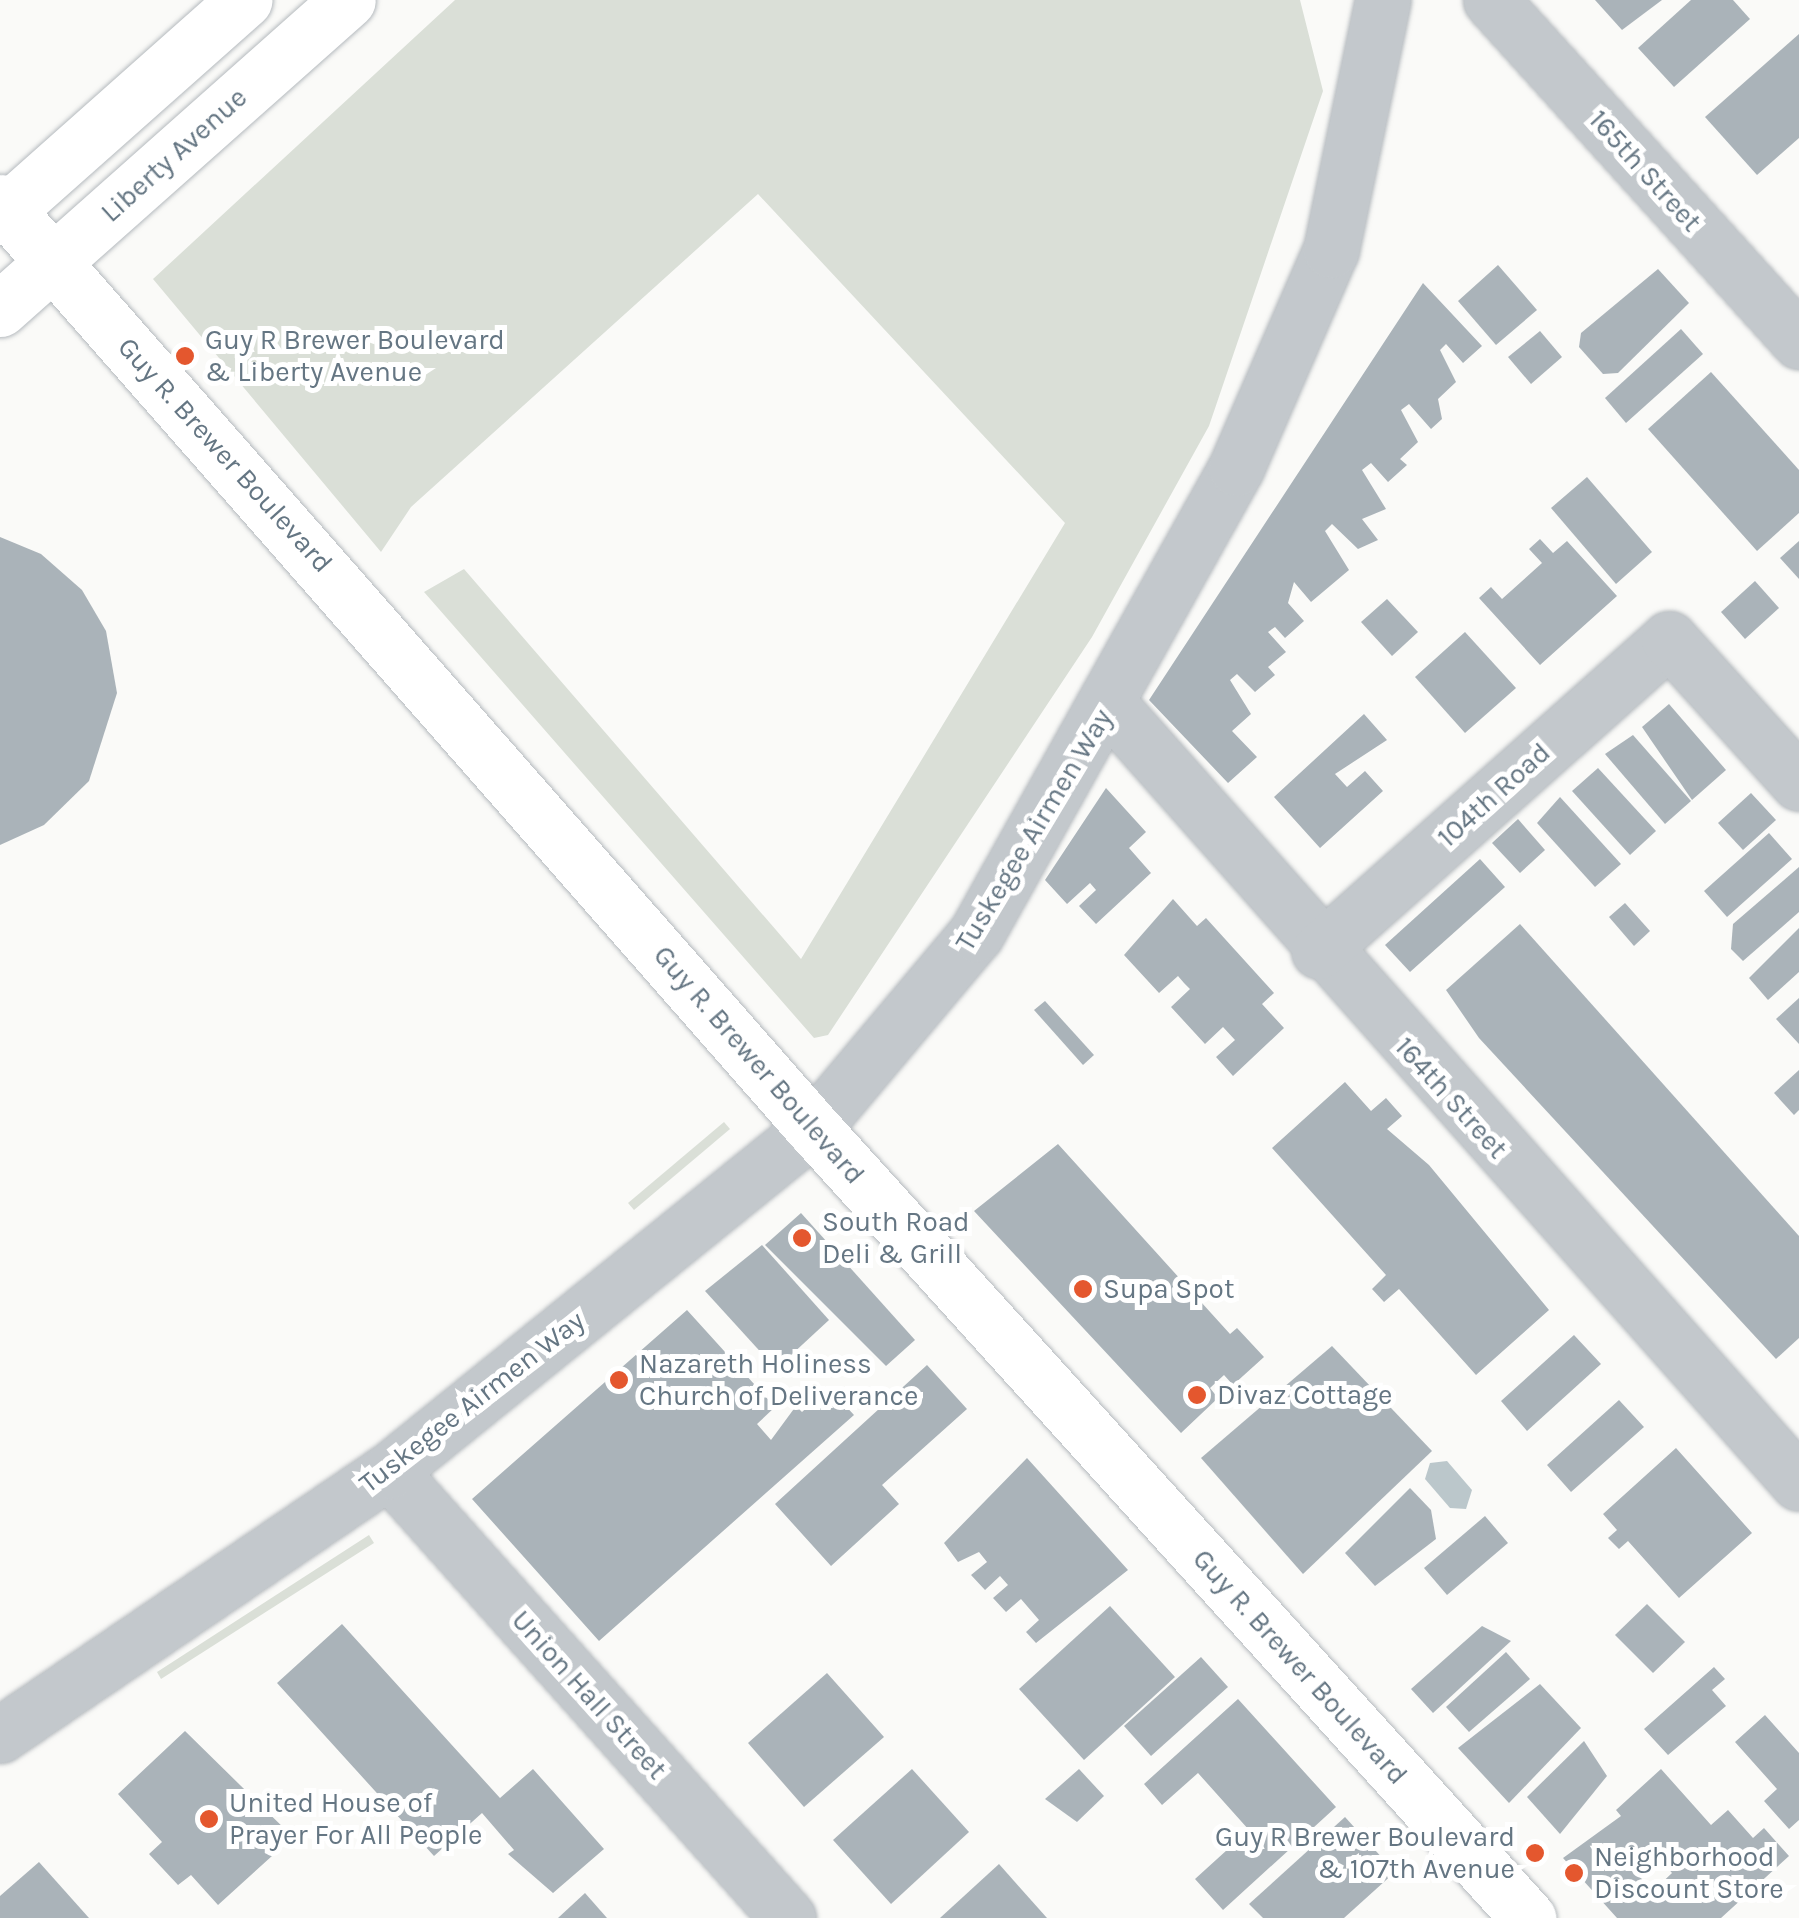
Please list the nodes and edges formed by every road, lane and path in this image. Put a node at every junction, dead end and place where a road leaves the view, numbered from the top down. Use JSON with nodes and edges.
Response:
{"nodes":[{"id":1,"x":244,"y":0,"type":"edge"},
{"id":2,"x":348,"y":0,"type":"edge"},
{"id":3,"x":1383,"y":0,"type":"edge"},
{"id":4,"x":1491,"y":0,"type":"edge"},
{"id":5,"x":3,"y":210,"type":"edge"},
{"id":6,"x":54,"y":262,"type":"junction"},
{"id":7,"x":0,"y":309,"type":"edge"},
{"id":8,"x":1799,"y":341,"type":"edge"},
{"id":9,"x":1110,"y":706,"type":"junction"},
{"id":10,"x":1799,"y":783,"type":"edge"},
{"id":11,"x":1318,"y":951,"type":"junction"},
{"id":12,"x":813,"y":1128,"type":"junction"},
{"id":13,"x":389,"y":1471,"type":"junction"},
{"id":14,"x":1799,"y":1483,"type":"edge"},
{"id":15,"x":0,"y":1735,"type":"edge"},
{"id":16,"x":788,"y":1918,"type":"edge"},
{"id":17,"x":1528,"y":1918,"type":"edge"}],
"edges":[{"from":1,"to":5,"type":"main road"},
{"from":2,"to":6,"type":"main road","name":"Liberty Avenue"},
{"from":3,"to":9,"type":"street","name":"Tuskegee Airmen Way"},
{"from":4,"to":8,"type":"street","name":"165th Street"},
{"from":5,"to":6,"type":"main road","name":"Guy R. Brewer Boulevard"},
{"from":6,"to":7,"type":"main road","name":"Liberty Avenue"},
{"from":6,"to":12,"type":"main road","name":"Guy R. Brewer Boulevard"},
{"from":9,"to":11,"type":"street","name":"164th Street"},
{"from":9,"to":12,"type":"street","name":"Tuskegee Airmen Way"},
{"from":10,"to":11,"type":"street","name":"104th Road"},
{"from":11,"to":14,"type":"street","name":"164th Street"},
{"from":12,"to":13,"type":"street","name":"Tuskegee Airmen Way"},
{"from":12,"to":17,"type":"main road","name":"Guy R. Brewer Boulevard"},
{"from":13,"to":15,"type":"street","name":"Tuskegee Airmen Way"},
{"from":13,"to":16,"type":"street","name":"Union Hall Street"}]}
